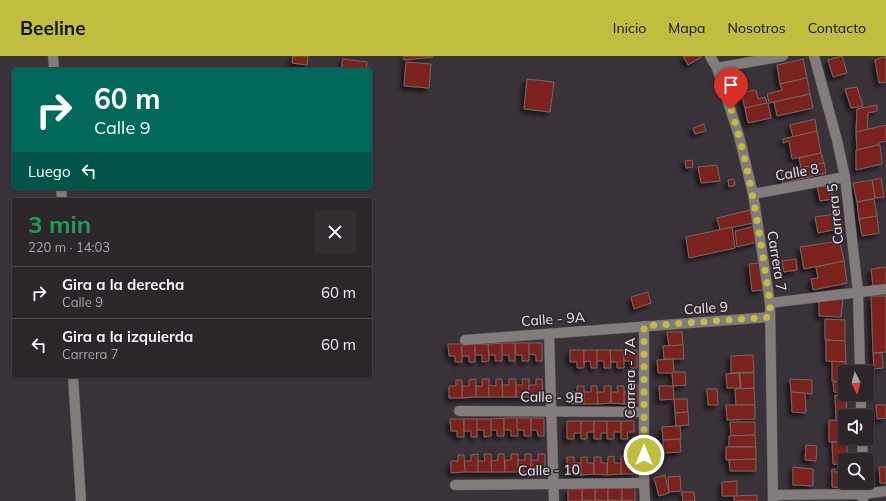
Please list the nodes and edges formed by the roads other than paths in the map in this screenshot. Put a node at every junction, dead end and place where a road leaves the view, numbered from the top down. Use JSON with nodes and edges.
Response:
{"nodes":[{"id":1,"x":53,"y":56,"type":"edge"},
{"id":2,"x":710,"y":56,"type":"edge"},
{"id":3,"x":784,"y":56,"type":"edge"},
{"id":4,"x":814,"y":56,"type":"edge"},
{"id":5,"x":54,"y":68,"type":"edge"},
{"id":6,"x":718,"y":68,"type":"junction"},
{"id":7,"x":845,"y":177,"type":"junction"},
{"id":8,"x":753,"y":194,"type":"junction"},
{"id":9,"x":886,"y":289,"type":"edge"},
{"id":10,"x":858,"y":292,"type":"junction"},
{"id":11,"x":770,"y":303,"type":"junction"},
{"id":12,"x":770,"y":317,"type":"junction"},
{"id":13,"x":644,"y":326,"type":"junction"},
{"id":14,"x":549,"y":334,"type":"junction"},
{"id":15,"x":464,"y":340,"type":"dead end"},
{"id":16,"x":860,"y":365,"type":"edge"},
{"id":17,"x":73,"y":378,"type":"edge"},
{"id":18,"x":459,"y":411,"type":"dead end"},
{"id":19,"x":551,"y":411,"type":"junction"},
{"id":20,"x":644,"y":412,"type":"junction"},
{"id":21,"x":644,"y":483,"type":"junction"},
{"id":22,"x":553,"y":484,"type":"junction"},
{"id":23,"x":455,"y":485,"type":"dead end"},
{"id":24,"x":886,"y":491,"type":"edge"},
{"id":25,"x":863,"y":497,"type":"edge"},
{"id":26,"x":773,"y":498,"type":"edge"},
{"id":27,"x":81,"y":501,"type":"edge"},
{"id":28,"x":554,"y":501,"type":"edge"},
{"id":29,"x":645,"y":501,"type":"edge"}],
"edges":[{"from":1,"to":5,"type":"street"},
{"from":2,"to":6,"type":"street","name":"Carrera 7"},
{"from":3,"to":6,"type":"street"},
{"from":4,"to":7,"type":"street","name":"Carrera 5"},
{"from":6,"to":8,"type":"street","name":"Carrera 7"},
{"from":7,"to":8,"type":"street","name":"Calle 8"},
{"from":7,"to":10,"type":"street","name":"Carrera 5"},
{"from":8,"to":11,"type":"street","name":"Carrera 7"},
{"from":9,"to":10,"type":"street"},
{"from":10,"to":11,"type":"street"},
{"from":10,"to":16,"type":"street","name":"Carrera 5"},
{"from":11,"to":12,"type":"street","name":"Carrera 7"},
{"from":12,"to":13,"type":"street","name":"Calle 9"},
{"from":12,"to":26,"type":"street","name":"Carrera 7"},
{"from":13,"to":14,"type":"street","name":"Calle - 9A"},
{"from":13,"to":20,"type":"street","name":"Carrera - 7A"},
{"from":14,"to":15,"type":"street","name":"Calle - 9A"},
{"from":14,"to":19,"type":"street"},
{"from":17,"to":27,"type":"street"},
{"from":18,"to":19,"type":"street","name":"Calle - 9B"},
{"from":19,"to":20,"type":"street","name":"Calle - 9B"},
{"from":19,"to":22,"type":"street"},
{"from":20,"to":21,"type":"street","name":"Carrera - 7A"},
{"from":21,"to":22,"type":"street","name":"Calle - 10"},
{"from":21,"to":29,"type":"street","name":"Carrera - 7A"},
{"from":22,"to":23,"type":"street","name":"Calle - 10"},
{"from":22,"to":28,"type":"street"},
{"from":24,"to":25,"type":"street"},
{"from":25,"to":26,"type":"street"}]}
